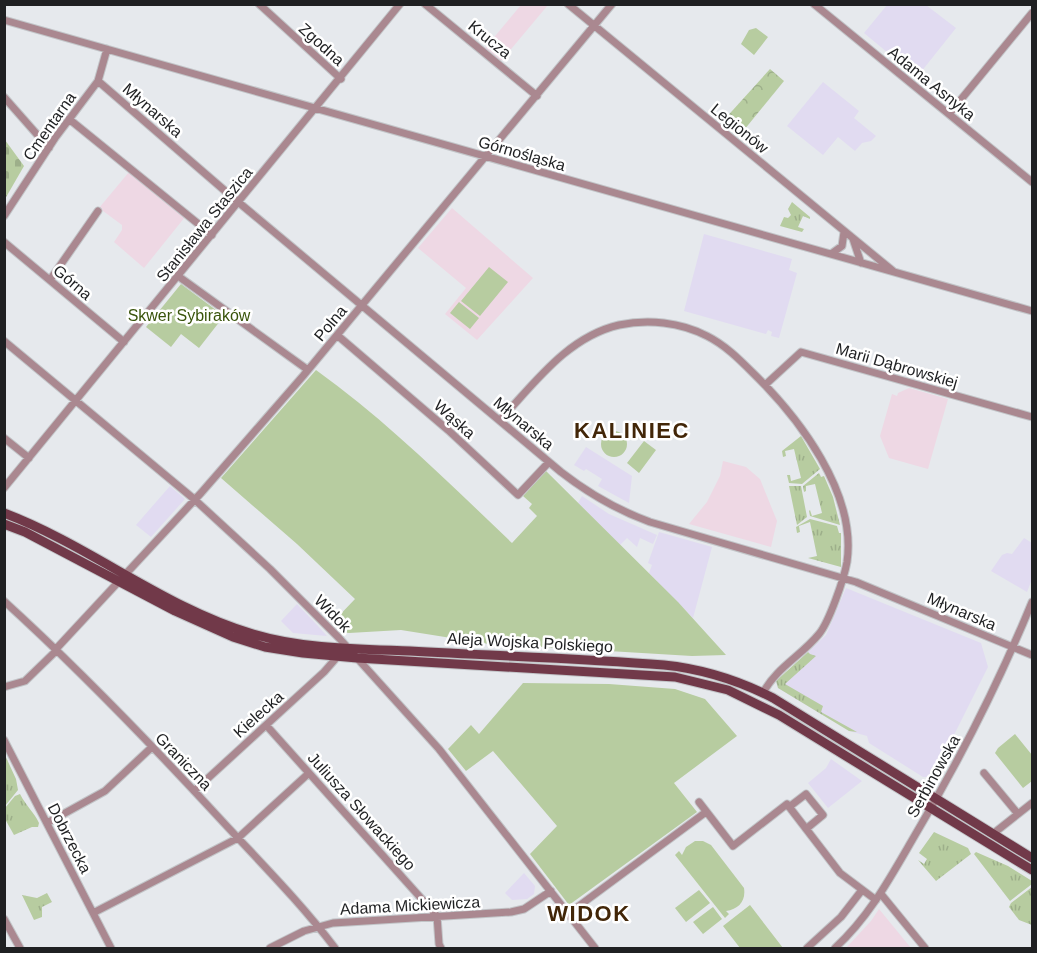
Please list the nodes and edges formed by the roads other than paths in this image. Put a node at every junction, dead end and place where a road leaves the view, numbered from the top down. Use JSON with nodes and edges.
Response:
{"nodes":[{"id":1,"x":259,"y":4,"type":"edge"},
{"id":2,"x":400,"y":4,"type":"edge"},
{"id":3,"x":425,"y":4,"type":"edge"},
{"id":4,"x":568,"y":4,"type":"edge"},
{"id":5,"x":612,"y":4,"type":"edge"},
{"id":6,"x":814,"y":4,"type":"edge"},
{"id":7,"x":1032,"y":14,"type":"edge"},
{"id":8,"x":4,"y":20,"type":"edge"},
{"id":9,"x":594,"y":26,"type":"junction"},
{"id":10,"x":107,"y":49,"type":"junction"},
{"id":11,"x":340,"y":79,"type":"junction"},
{"id":12,"x":98,"y":81,"type":"junction"},
{"id":13,"x":537,"y":96,"type":"junction"},
{"id":14,"x":4,"y":97,"type":"edge"},
{"id":15,"x":316,"y":109,"type":"junction"},
{"id":16,"x":949,"y":114,"type":"junction"},
{"id":17,"x":69,"y":119,"type":"junction"},
{"id":18,"x":49,"y":147,"type":"junction"},
{"id":19,"x":486,"y":157,"type":"junction"},
{"id":20,"x":1032,"y":183,"type":"edge"},
{"id":21,"x":239,"y":203,"type":"junction"},
{"id":22,"x":98,"y":211,"type":"dead end"},
{"id":23,"x":4,"y":216,"type":"edge"},
{"id":24,"x":844,"y":232,"type":"junction"},
{"id":25,"x":212,"y":235,"type":"junction"},
{"id":26,"x":853,"y":239,"type":"junction"},
{"id":27,"x":4,"y":242,"type":"edge"},
{"id":28,"x":867,"y":248,"type":"junction"},
{"id":29,"x":831,"y":254,"type":"junction"},
{"id":30,"x":861,"y":263,"type":"junction"},
{"id":31,"x":895,"y":272,"type":"junction"},
{"id":32,"x":178,"y":276,"type":"junction"},
{"id":33,"x":50,"y":280,"type":"junction"},
{"id":34,"x":363,"y":305,"type":"junction"},
{"id":35,"x":1032,"y":311,"type":"edge"},
{"id":36,"x":337,"y":335,"type":"junction"},
{"id":37,"x":4,"y":341,"type":"edge"},
{"id":38,"x":124,"y":342,"type":"junction"},
{"id":39,"x":308,"y":370,"type":"junction"},
{"id":40,"x":765,"y":385,"type":"junction"},
{"id":41,"x":76,"y":401,"type":"junction"},
{"id":42,"x":1032,"y":417,"type":"edge"},
{"id":43,"x":500,"y":420,"type":"junction"},
{"id":44,"x":4,"y":438,"type":"edge"},
{"id":45,"x":29,"y":458,"type":"junction"},
{"id":46,"x":549,"y":462,"type":"junction"},
{"id":47,"x":4,"y":488,"type":"edge"},
{"id":48,"x":194,"y":499,"type":"junction"},
{"id":49,"x":4,"y":513,"type":"edge"},
{"id":50,"x":4,"y":524,"type":"edge"},
{"id":51,"x":122,"y":578,"type":"junction"},
{"id":52,"x":843,"y":578,"type":"junction"},
{"id":53,"x":4,"y":601,"type":"edge"},
{"id":54,"x":1032,"y":602,"type":"edge"},
{"id":55,"x":329,"y":628,"type":"junction"},
{"id":56,"x":324,"y":646,"type":"junction"},
{"id":57,"x":348,"y":648,"type":"junction"},
{"id":58,"x":1013,"y":648,"type":"junction"},
{"id":59,"x":57,"y":649,"type":"junction"},
{"id":60,"x":1032,"y":655,"type":"edge"},
{"id":61,"x":338,"y":656,"type":"junction"},
{"id":62,"x":357,"y":658,"type":"junction"},
{"id":63,"x":4,"y":687,"type":"edge"},
{"id":64,"x":763,"y":693,"type":"junction"},
{"id":65,"x":266,"y":724,"type":"junction"},
{"id":66,"x":4,"y":740,"type":"edge"},
{"id":67,"x":152,"y":747,"type":"junction"},
{"id":68,"x":309,"y":773,"type":"junction"},
{"id":69,"x":984,"y":773,"type":"dead end"},
{"id":70,"x":194,"y":791,"type":"junction"},
{"id":71,"x":938,"y":798,"type":"junction"},
{"id":72,"x":699,"y":802,"type":"dead end"},
{"id":73,"x":1032,"y":803,"type":"edge"},
{"id":74,"x":789,"y":807,"type":"junction"},
{"id":75,"x":931,"y":809,"type":"junction"},
{"id":76,"x":706,"y":812,"type":"junction"},
{"id":77,"x":1018,"y":814,"type":"junction"},
{"id":78,"x":46,"y":823,"type":"junction"},
{"id":79,"x":806,"y":829,"type":"junction"},
{"id":80,"x":994,"y":833,"type":"junction"},
{"id":81,"x":238,"y":838,"type":"junction"},
{"id":82,"x":1032,"y":858,"type":"edge"},
{"id":83,"x":1032,"y":870,"type":"edge"},
{"id":84,"x":862,"y":890,"type":"junction"},
{"id":85,"x":551,"y":891,"type":"junction"},
{"id":86,"x":878,"y":897,"type":"junction"},
{"id":87,"x":93,"y":913,"type":"junction"},
{"id":88,"x":568,"y":914,"type":"junction"},
{"id":89,"x":437,"y":916,"type":"junction"},
{"id":90,"x":4,"y":919,"type":"edge"},
{"id":91,"x":318,"y":926,"type":"junction"},
{"id":92,"x":20,"y":948,"type":"edge"},
{"id":93,"x":111,"y":948,"type":"edge"},
{"id":94,"x":270,"y":948,"type":"edge"},
{"id":95,"x":335,"y":948,"type":"edge"},
{"id":96,"x":441,"y":948,"type":"edge"},
{"id":97,"x":595,"y":948,"type":"edge"},
{"id":98,"x":807,"y":948,"type":"edge"},
{"id":99,"x":835,"y":948,"type":"edge"},
{"id":100,"x":925,"y":948,"type":"edge"}],
"edges":[{"from":1,"to":11,"type":"street","name":"Zgodna"},
{"from":2,"to":11,"type":"street","name":"Stanisława Staszica"},
{"from":3,"to":13,"type":"street","name":"Krucza"},
{"from":4,"to":9,"type":"street","name":"Legionów"},
{"from":5,"to":9,"type":"street","name":"Polna"},
{"from":6,"to":16,"type":"street","name":"Adama Asnyka"},
{"from":7,"to":16,"type":"street"},
{"from":8,"to":10,"type":"street","name":"Górnośląska"},
{"from":9,"to":13,"type":"street","name":"Polna"},
{"from":9,"to":24,"type":"street","name":"Legionów"},
{"from":10,"to":12,"type":"street","name":"Cmentarna"},
{"from":10,"to":15,"type":"street","name":"Górnośląska"},
{"from":11,"to":15,"type":"street","name":"Stanisława Staszica"},
{"from":12,"to":17,"type":"street","name":"Cmentarna"},
{"from":12,"to":21,"type":"street","name":"Młynarska"},
{"from":13,"to":19,"type":"street","name":"Polna"},
{"from":14,"to":18,"type":"street"},
{"from":15,"to":19,"type":"street","name":"Górnośląska"},
{"from":15,"to":21,"type":"street","name":"Stanisława Staszica"},
{"from":16,"to":20,"type":"street","name":"Adama Asnyka"},
{"from":17,"to":18,"type":"street","name":"Cmentarna"},
{"from":17,"to":25,"type":"street"},
{"from":18,"to":23,"type":"street","name":"Cmentarna"},
{"from":19,"to":29,"type":"street","name":"Górnośląska"},
{"from":19,"to":34,"type":"street","name":"Polna"},
{"from":21,"to":25,"type":"street","name":"Stanisława Staszica"},
{"from":21,"to":34,"type":"street","name":"Młynarska"},
{"from":22,"to":33,"type":"street"},
{"from":24,"to":26,"type":"street","name":"Legionów"},
{"from":24,"to":29,"type":"street"},
{"from":25,"to":32,"type":"street","name":"Stanisława Staszica"},
{"from":26,"to":28,"type":"street","name":"Legionów"},
{"from":26,"to":30,"type":"street"},
{"from":27,"to":33,"type":"street","name":"Górna"},
{"from":28,"to":30,"type":"street"},
{"from":28,"to":31,"type":"street","name":"Legionów"},
{"from":29,"to":30,"type":"street","name":"Górnośląska"},
{"from":30,"to":31,"type":"street","name":"Górnośląska"},
{"from":31,"to":35,"type":"street","name":"Górnośląska"},
{"from":32,"to":38,"type":"street","name":"Stanisława Staszica"},
{"from":32,"to":39,"type":"street"},
{"from":33,"to":38,"type":"street","name":"Górna"},
{"from":34,"to":36,"type":"street","name":"Polna"},
{"from":34,"to":43,"type":"street","name":"Młynarska"},
{"from":36,"to":39,"type":"street","name":"Polna"},
{"from":36,"to":46,"type":"street","name":"Wąska"},
{"from":37,"to":41,"type":"street","name":"Widok"},
{"from":38,"to":41,"type":"street","name":"Stanisława Staszica"},
{"from":39,"to":48,"type":"street","name":"Polna"},
{"from":40,"to":42,"type":"street","name":"Marii Dąbrowskiej"},
{"from":40,"to":43,"type":"street"},
{"from":40,"to":52,"type":"street"},
{"from":41,"to":45,"type":"street","name":"Stanisława Staszica"},
{"from":41,"to":48,"type":"street","name":"Widok"},
{"from":43,"to":46,"type":"street","name":"Młynarska"},
{"from":44,"to":45,"type":"street"},
{"from":45,"to":47,"type":"street","name":"Stanisława Staszica"},
{"from":46,"to":52,"type":"street","name":"Młynarska"},
{"from":48,"to":51,"type":"street","name":"Polna"},
{"from":48,"to":55,"type":"street","name":"Widok"},
{"from":49,"to":51,"type":"main road","name":"Aleja Wojska Polskiego"},
{"from":50,"to":51,"type":"main road","name":"Aleja Wojska Polskiego"},
{"from":51,"to":56,"type":"main road","name":"Aleja Wojska Polskiego"},
{"from":51,"to":59,"type":"street","name":"Polna"},
{"from":51,"to":61,"type":"main road","name":"Aleja Wojska Polskiego"},
{"from":52,"to":58,"type":"street","name":"Młynarska"},
{"from":52,"to":64,"type":"street"},
{"from":53,"to":59,"type":"street","name":"Graniczna"},
{"from":54,"to":58,"type":"street","name":"Serbinowska"},
{"from":55,"to":56,"type":"street"},
{"from":55,"to":57,"type":"street","name":"Widok"},
{"from":56,"to":57,"type":"main road","name":"Aleja Wojska Polskiego"},
{"from":57,"to":62,"type":"street","name":"Widok"},
{"from":57,"to":64,"type":"main road","name":"Aleja Wojska Polskiego"},
{"from":58,"to":60,"type":"street","name":"Młynarska"},
{"from":58,"to":71,"type":"street","name":"Serbinowska"},
{"from":59,"to":63,"type":"street","name":"Polna"},
{"from":59,"to":67,"type":"street","name":"Graniczna"},
{"from":61,"to":62,"type":"main road","name":"Aleja Wojska Polskiego"},
{"from":61,"to":65,"type":"street","name":"Kielecka"},
{"from":62,"to":75,"type":"main road","name":"Aleja Wojska Polskiego"},
{"from":62,"to":85,"type":"street","name":"Widok"},
{"from":64,"to":71,"type":"main road","name":"Aleja Wojska Polskiego"},
{"from":65,"to":68,"type":"street","name":"Juliusza Słowackiego"},
{"from":65,"to":70,"type":"street","name":"Kielecka"},
{"from":66,"to":78,"type":"street","name":"Dobrzecka"},
{"from":67,"to":70,"type":"street","name":"Graniczna"},
{"from":67,"to":78,"type":"street"},
{"from":68,"to":81,"type":"street"},
{"from":68,"to":89,"type":"street","name":"Juliusza Słowackiego"},
{"from":69,"to":77,"type":"street"},
{"from":70,"to":81,"type":"street","name":"Graniczna"},
{"from":71,"to":75,"type":"street","name":"Serbinowska"},
{"from":71,"to":80,"type":"main road","name":"Aleja Wojska Polskiego"},
{"from":72,"to":76,"type":"street"},
{"from":73,"to":77,"type":"street"},
{"from":74,"to":76,"type":"street"},
{"from":74,"to":79,"type":"street"},
{"from":74,"to":79,"type":"street"},
{"from":75,"to":83,"type":"main road","name":"Aleja Wojska Polskiego"},
{"from":75,"to":86,"type":"street","name":"Serbinowska"},
{"from":76,"to":88,"type":"street"},
{"from":77,"to":80,"type":"street"},
{"from":78,"to":87,"type":"street","name":"Dobrzecka"},
{"from":79,"to":84,"type":"street"},
{"from":80,"to":82,"type":"main road","name":"Aleja Wojska Polskiego"},
{"from":81,"to":87,"type":"street"},
{"from":81,"to":91,"type":"street","name":"Graniczna"},
{"from":84,"to":86,"type":"street"},
{"from":84,"to":98,"type":"street"},
{"from":85,"to":88,"type":"street","name":"Widok"},
{"from":85,"to":89,"type":"street","name":"Adama Mickiewicza"},
{"from":86,"to":99,"type":"street","name":"Serbinowska"},
{"from":86,"to":100,"type":"street"},
{"from":87,"to":93,"type":"street","name":"Dobrzecka"},
{"from":88,"to":97,"type":"street","name":"Widok"},
{"from":89,"to":91,"type":"street","name":"Adama Mickiewicza"},
{"from":89,"to":96,"type":"street"},
{"from":90,"to":92,"type":"street"},
{"from":91,"to":94,"type":"street","name":"Adama Mickiewicza"},
{"from":91,"to":95,"type":"street","name":"Graniczna"}]}
